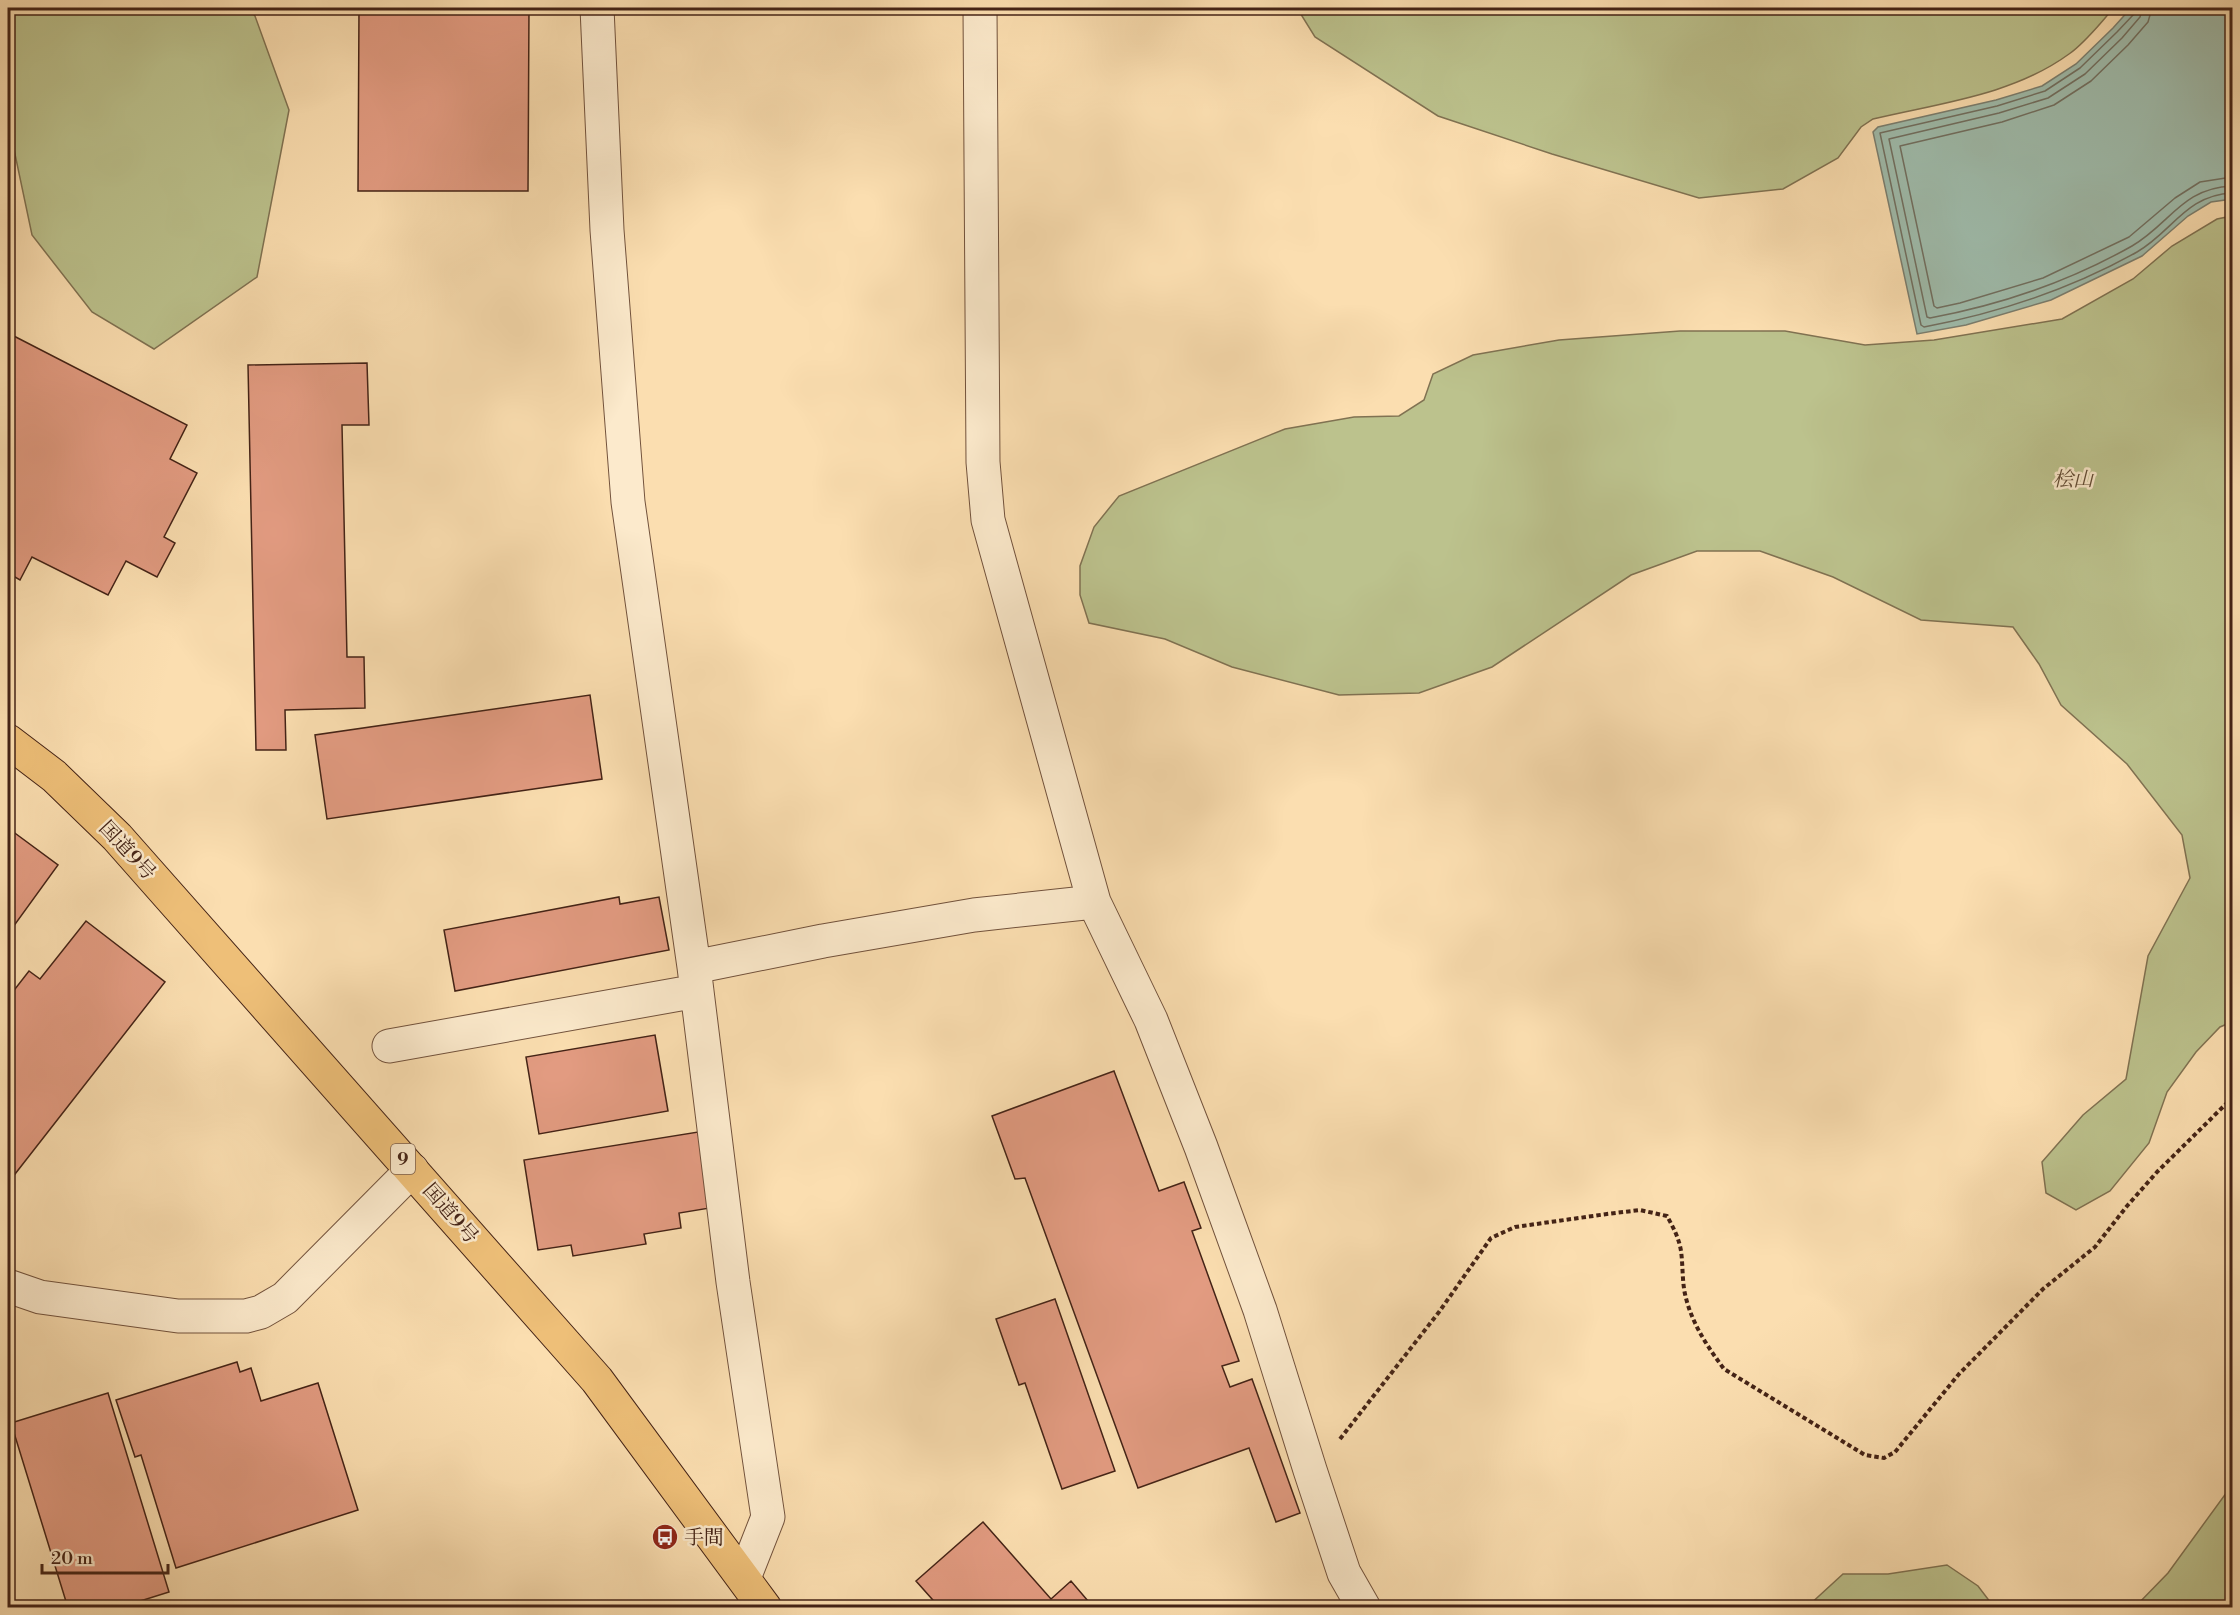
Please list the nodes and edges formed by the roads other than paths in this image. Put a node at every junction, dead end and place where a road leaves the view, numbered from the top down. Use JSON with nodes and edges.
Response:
{"nodes":[{"id":1,"x":597,"y":8,"type":"edge"},
{"id":2,"x":980,"y":8,"type":"edge"},
{"id":3,"x":8,"y":741,"type":"edge"},
{"id":4,"x":1094,"y":902,"type":"junction"},
{"id":5,"x":696,"y":979,"type":"junction"},
{"id":6,"x":389,"y":1046,"type":"dead end"},
{"id":7,"x":412,"y":1170,"type":"junction"},
{"id":8,"x":8,"y":1286,"type":"edge"},
{"id":9,"x":744,"y":1578,"type":"junction"},
{"id":10,"x":765,"y":1608,"type":"edge"},
{"id":11,"x":1364,"y":1608,"type":"edge"}],
"edges":[{"from":1,"to":5,"type":"street"},
{"from":2,"to":4,"type":"street"},
{"from":3,"to":7,"type":"highway","name":"国道9号","number":"9"},
{"from":4,"to":5,"type":"street"},
{"from":4,"to":11,"type":"street"},
{"from":5,"to":6,"type":"street"},
{"from":5,"to":9,"type":"street"},
{"from":7,"to":8,"type":"street"},
{"from":7,"to":9,"type":"highway","name":"国道9号","number":"9"},
{"from":9,"to":10,"type":"highway","name":"国道9号","number":"9"}]}
